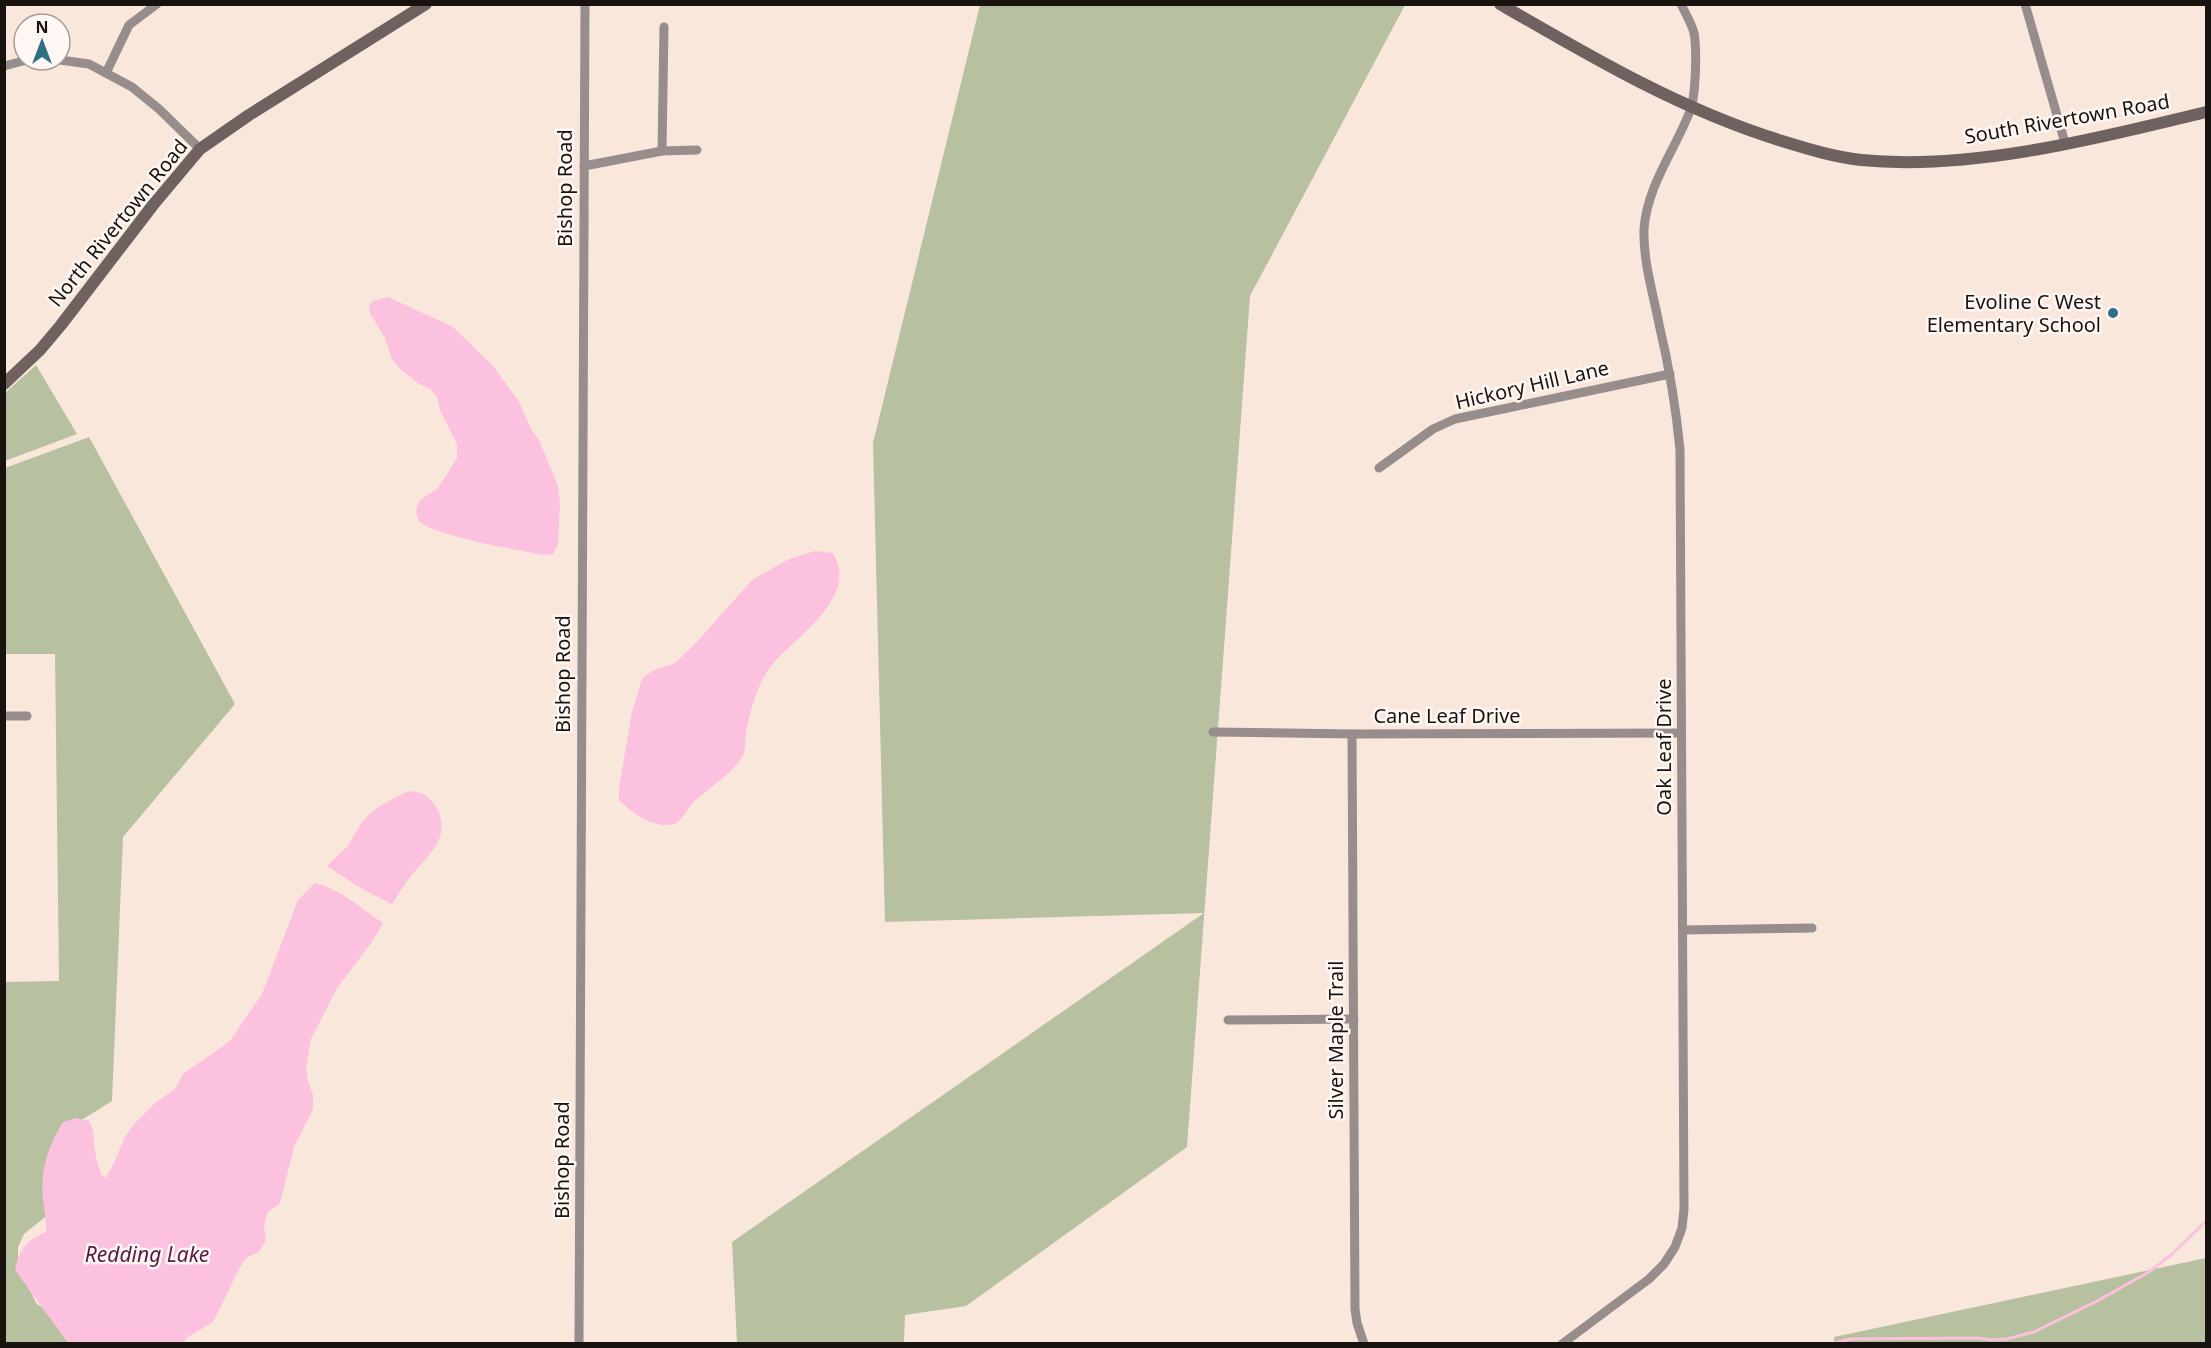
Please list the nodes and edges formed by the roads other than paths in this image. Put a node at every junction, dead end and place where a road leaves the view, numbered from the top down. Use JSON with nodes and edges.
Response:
{"nodes":[{"id":1,"x":157,"y":4,"type":"edge"},
{"id":2,"x":426,"y":4,"type":"edge"},
{"id":3,"x":585,"y":4,"type":"edge"},
{"id":4,"x":1500,"y":4,"type":"edge"},
{"id":5,"x":1681,"y":4,"type":"edge"},
{"id":6,"x":2025,"y":4,"type":"edge"},
{"id":7,"x":664,"y":27,"type":"dead end"},
{"id":8,"x":72,"y":62,"type":"edge"},
{"id":9,"x":106,"y":73,"type":"junction"},
{"id":10,"x":1691,"y":108,"type":"junction"},
{"id":11,"x":2206,"y":112,"type":"edge"},
{"id":12,"x":2065,"y":143,"type":"junction"},
{"id":13,"x":200,"y":149,"type":"junction"},
{"id":14,"x":697,"y":150,"type":"dead end"},
{"id":15,"x":662,"y":151,"type":"junction"},
{"id":16,"x":584,"y":166,"type":"junction"},
{"id":17,"x":1670,"y":374,"type":"junction"},
{"id":18,"x":4,"y":384,"type":"edge"},
{"id":19,"x":1378,"y":468,"type":"dead end"},
{"id":20,"x":4,"y":716,"type":"edge"},
{"id":21,"x":27,"y":716,"type":"dead end"},
{"id":22,"x":1213,"y":732,"type":"dead end"},
{"id":23,"x":1682,"y":733,"type":"junction"},
{"id":24,"x":1352,"y":734,"type":"junction"},
{"id":25,"x":1812,"y":928,"type":"dead end"},
{"id":26,"x":1683,"y":930,"type":"junction"},
{"id":27,"x":1354,"y":1018,"type":"junction"},
{"id":28,"x":1228,"y":1020,"type":"dead end"},
{"id":29,"x":579,"y":1344,"type":"edge"},
{"id":30,"x":1364,"y":1344,"type":"edge"},
{"id":31,"x":1562,"y":1344,"type":"edge"}],
"edges":[{"from":1,"to":9,"type":"street"},
{"from":2,"to":13,"type":"main road","name":"North Rivertown Road"},
{"from":3,"to":16,"type":"street","name":"Bishop Road"},
{"from":4,"to":10,"type":"main road","name":"South Rivertown Road"},
{"from":5,"to":10,"type":"street","name":"Oak Leaf Drive"},
{"from":6,"to":12,"type":"street"},
{"from":7,"to":15,"type":"street"},
{"from":8,"to":9,"type":"street"},
{"from":9,"to":13,"type":"street"},
{"from":10,"to":12,"type":"main road","name":"South Rivertown Road"},
{"from":10,"to":17,"type":"street","name":"Oak Leaf Drive"},
{"from":11,"to":12,"type":"main road","name":"South Rivertown Road"},
{"from":13,"to":18,"type":"main road","name":"North Rivertown Road"},
{"from":14,"to":15,"type":"street"},
{"from":15,"to":16,"type":"street"},
{"from":16,"to":29,"type":"street","name":"Bishop Road"},
{"from":17,"to":19,"type":"street","name":"Hickory Hill Lane"},
{"from":17,"to":23,"type":"street","name":"Oak Leaf Drive"},
{"from":20,"to":21,"type":"street"},
{"from":22,"to":24,"type":"street","name":"Cane Leaf Drive"},
{"from":23,"to":24,"type":"street","name":"Cane Leaf Drive"},
{"from":23,"to":26,"type":"street","name":"Oak Leaf Drive"},
{"from":24,"to":27,"type":"street","name":"Silver Maple Trail"},
{"from":25,"to":26,"type":"street"},
{"from":26,"to":31,"type":"street","name":"Oak Leaf Drive"},
{"from":27,"to":28,"type":"street"},
{"from":27,"to":30,"type":"street","name":"Silver Maple Trail"}]}
